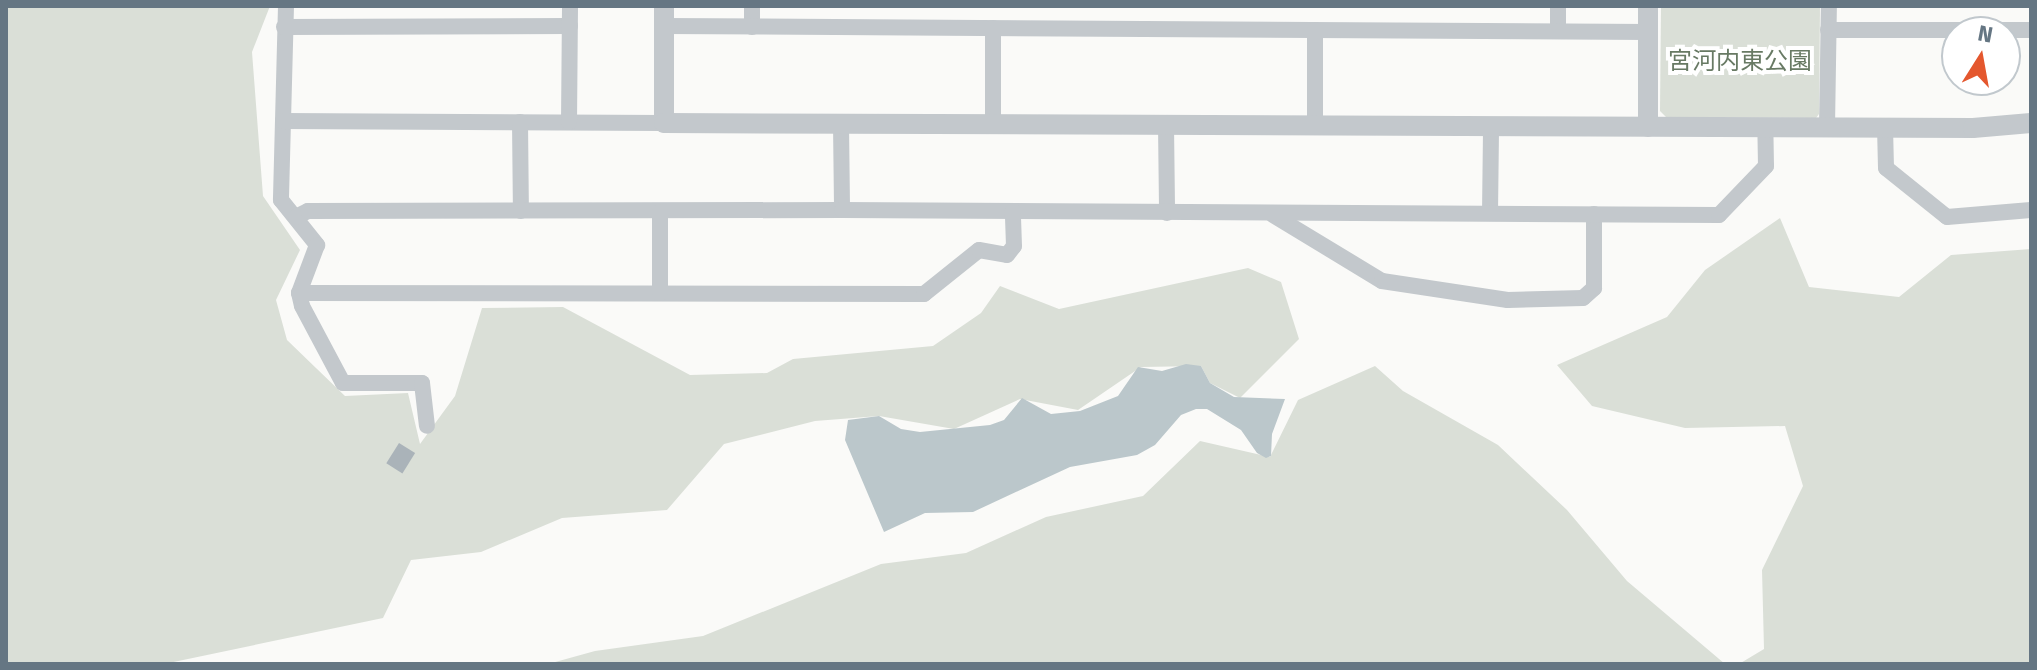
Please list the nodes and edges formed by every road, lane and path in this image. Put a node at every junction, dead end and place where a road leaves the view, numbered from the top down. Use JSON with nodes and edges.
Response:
{"nodes":[{"id":1,"x":286,"y":6,"type":"edge"},
{"id":2,"x":570,"y":6,"type":"edge"},
{"id":3,"x":752,"y":6,"type":"edge"},
{"id":4,"x":1558,"y":6,"type":"edge"},
{"id":5,"x":1648,"y":6,"type":"edge"},
{"id":6,"x":1829,"y":6,"type":"edge"},
{"id":7,"x":664,"y":16,"type":"edge"},
{"id":8,"x":570,"y":26,"type":"junction"},
{"id":9,"x":284,"y":27,"type":"junction"},
{"id":10,"x":752,"y":27,"type":"junction"},
{"id":11,"x":993,"y":28,"type":"junction"},
{"id":12,"x":1315,"y":30,"type":"junction"},
{"id":13,"x":1828,"y":30,"type":"junction"},
{"id":14,"x":2031,"y":30,"type":"edge"},
{"id":15,"x":1558,"y":31,"type":"junction"},
{"id":16,"x":1648,"y":32,"type":"junction"},
{"id":17,"x":283,"y":121,"type":"junction"},
{"id":18,"x":520,"y":122,"type":"junction"},
{"id":19,"x":569,"y":122,"type":"junction"},
{"id":20,"x":664,"y":123,"type":"junction"},
{"id":21,"x":2031,"y":123,"type":"edge"},
{"id":22,"x":841,"y":124,"type":"junction"},
{"id":23,"x":993,"y":124,"type":"junction"},
{"id":24,"x":1166,"y":125,"type":"junction"},
{"id":25,"x":1315,"y":125,"type":"junction"},
{"id":26,"x":1491,"y":126,"type":"junction"},
{"id":27,"x":1648,"y":127,"type":"junction"},
{"id":28,"x":1765,"y":127,"type":"junction"},
{"id":29,"x":1827,"y":127,"type":"junction"},
{"id":30,"x":1885,"y":127,"type":"junction"},
{"id":31,"x":842,"y":210,"type":"junction"},
{"id":32,"x":2031,"y":210,"type":"edge"},
{"id":33,"x":521,"y":211,"type":"junction"},
{"id":34,"x":1013,"y":211,"type":"junction"},
{"id":35,"x":660,"y":212,"type":"junction"},
{"id":36,"x":1167,"y":213,"type":"junction"},
{"id":37,"x":1490,"y":213,"type":"junction"},
{"id":38,"x":1272,"y":214,"type":"junction"},
{"id":39,"x":1594,"y":214,"type":"junction"},
{"id":40,"x":296,"y":217,"type":"junction"},
{"id":41,"x":299,"y":293,"type":"junction"},
{"id":42,"x":660,"y":293,"type":"junction"},
{"id":43,"x":427,"y":426,"type":"dead end"}],
"edges":[{"from":1,"to":9,"type":"street"},
{"from":2,"to":8,"type":"street"},
{"from":3,"to":10,"type":"street"},
{"from":4,"to":15,"type":"street"},
{"from":5,"to":16,"type":"street"},
{"from":6,"to":13,"type":"street"},
{"from":7,"to":10,"type":"street"},
{"from":7,"to":20,"type":"street"},
{"from":8,"to":9,"type":"street"},
{"from":8,"to":19,"type":"street"},
{"from":9,"to":17,"type":"street"},
{"from":10,"to":11,"type":"street"},
{"from":11,"to":12,"type":"street"},
{"from":11,"to":23,"type":"street"},
{"from":12,"to":15,"type":"street"},
{"from":12,"to":25,"type":"street"},
{"from":13,"to":14,"type":"street"},
{"from":13,"to":29,"type":"street"},
{"from":15,"to":16,"type":"street"},
{"from":16,"to":27,"type":"street"},
{"from":17,"to":18,"type":"street"},
{"from":17,"to":40,"type":"street"},
{"from":18,"to":19,"type":"street"},
{"from":18,"to":33,"type":"street"},
{"from":19,"to":20,"type":"street"},
{"from":20,"to":22,"type":"street"},
{"from":21,"to":30,"type":"street"},
{"from":22,"to":23,"type":"street"},
{"from":22,"to":31,"type":"street"},
{"from":23,"to":24,"type":"street"},
{"from":24,"to":25,"type":"street"},
{"from":24,"to":36,"type":"street"},
{"from":25,"to":26,"type":"street"},
{"from":26,"to":27,"type":"street"},
{"from":26,"to":37,"type":"street"},
{"from":27,"to":28,"type":"street"},
{"from":28,"to":29,"type":"street"},
{"from":28,"to":39,"type":"street"},
{"from":29,"to":30,"type":"street"},
{"from":30,"to":32,"type":"street"},
{"from":31,"to":34,"type":"street"},
{"from":31,"to":35,"type":"street"},
{"from":33,"to":35,"type":"street"},
{"from":33,"to":40,"type":"street"},
{"from":34,"to":36,"type":"street"},
{"from":34,"to":42,"type":"street"},
{"from":35,"to":42,"type":"street"},
{"from":36,"to":38,"type":"street"},
{"from":37,"to":38,"type":"street"},
{"from":37,"to":39,"type":"street"},
{"from":38,"to":39,"type":"street"},
{"from":40,"to":41,"type":"street"},
{"from":41,"to":42,"type":"street"},
{"from":41,"to":43,"type":"street"}]}
